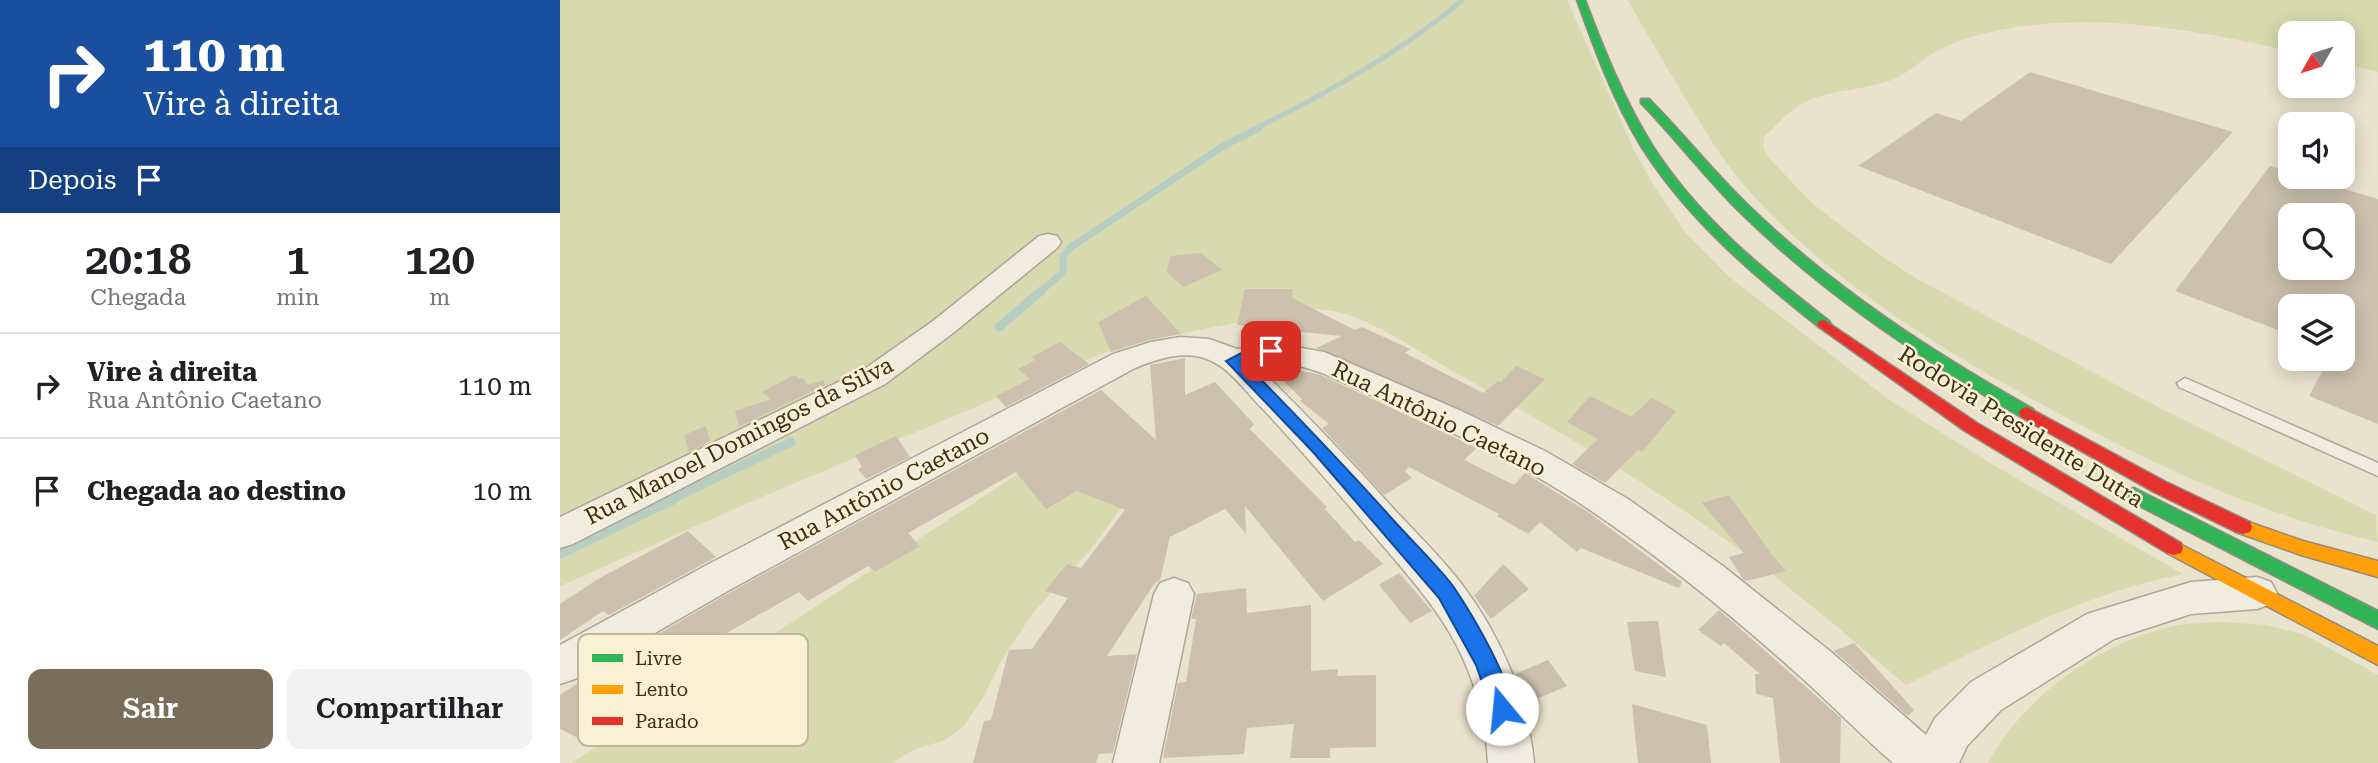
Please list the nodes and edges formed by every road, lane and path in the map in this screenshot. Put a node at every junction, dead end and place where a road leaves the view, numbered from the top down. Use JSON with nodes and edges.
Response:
{"nodes":[{"id":1,"x":1581,"y":0,"type":"edge"},
{"id":2,"x":1597,"y":0,"type":"edge"},
{"id":3,"x":1608,"y":23,"type":"dead end"},
{"id":4,"x":1048,"y":242,"type":"dead end"},
{"id":5,"x":1234,"y":361,"type":"junction"},
{"id":6,"x":2185,"y":383,"type":"dead end"},
{"id":7,"x":1958,"y":391,"type":"dead end"},
{"id":8,"x":2378,"y":470,"type":"edge"},
{"id":9,"x":2120,"y":488,"type":"dead end"},
{"id":10,"x":560,"y":534,"type":"edge"},
{"id":11,"x":2378,"y":569,"type":"edge"},
{"id":12,"x":2257,"y":593,"type":"junction"},
{"id":13,"x":1174,"y":594,"type":"dead end"},
{"id":14,"x":2378,"y":621,"type":"edge"},
{"id":15,"x":617,"y":634,"type":"edge"},
{"id":16,"x":578,"y":656,"type":"edge"},
{"id":17,"x":2378,"y":656,"type":"edge"},
{"id":18,"x":560,"y":666,"type":"edge"},
{"id":19,"x":1136,"y":763,"type":"edge"},
{"id":20,"x":1511,"y":763,"type":"edge"},
{"id":21,"x":1927,"y":763,"type":"edge"},
{"id":22,"x":1937,"y":763,"type":"edge"}],
"edges":[{"from":1,"to":12,"type":"highway","name":"Rodovia Presidente Dutra"},
{"from":2,"to":3,"type":"highway"},
{"from":4,"to":10,"type":"street","name":"Rua Manoel Domingos da Silva"},
{"from":5,"to":15,"type":"street","name":"Rua Antônio Caetano"},
{"from":5,"to":20,"type":"street"},
{"from":5,"to":21,"type":"street","name":"Rua Antônio Caetano"},
{"from":6,"to":8,"type":"lane"},
{"from":7,"to":11,"type":"highway","name":"Rodovia Presidente Dutra"},
{"from":9,"to":14,"type":"highway","name":"Rodovia Presidente Dutra"},
{"from":12,"to":17,"type":"highway","name":"Rodovia Presidente Dutra"},
{"from":12,"to":22,"type":"street"},
{"from":13,"to":19,"type":"street"},
{"from":16,"to":18,"type":"street","name":"Rua Antônio Caetano"}]}
